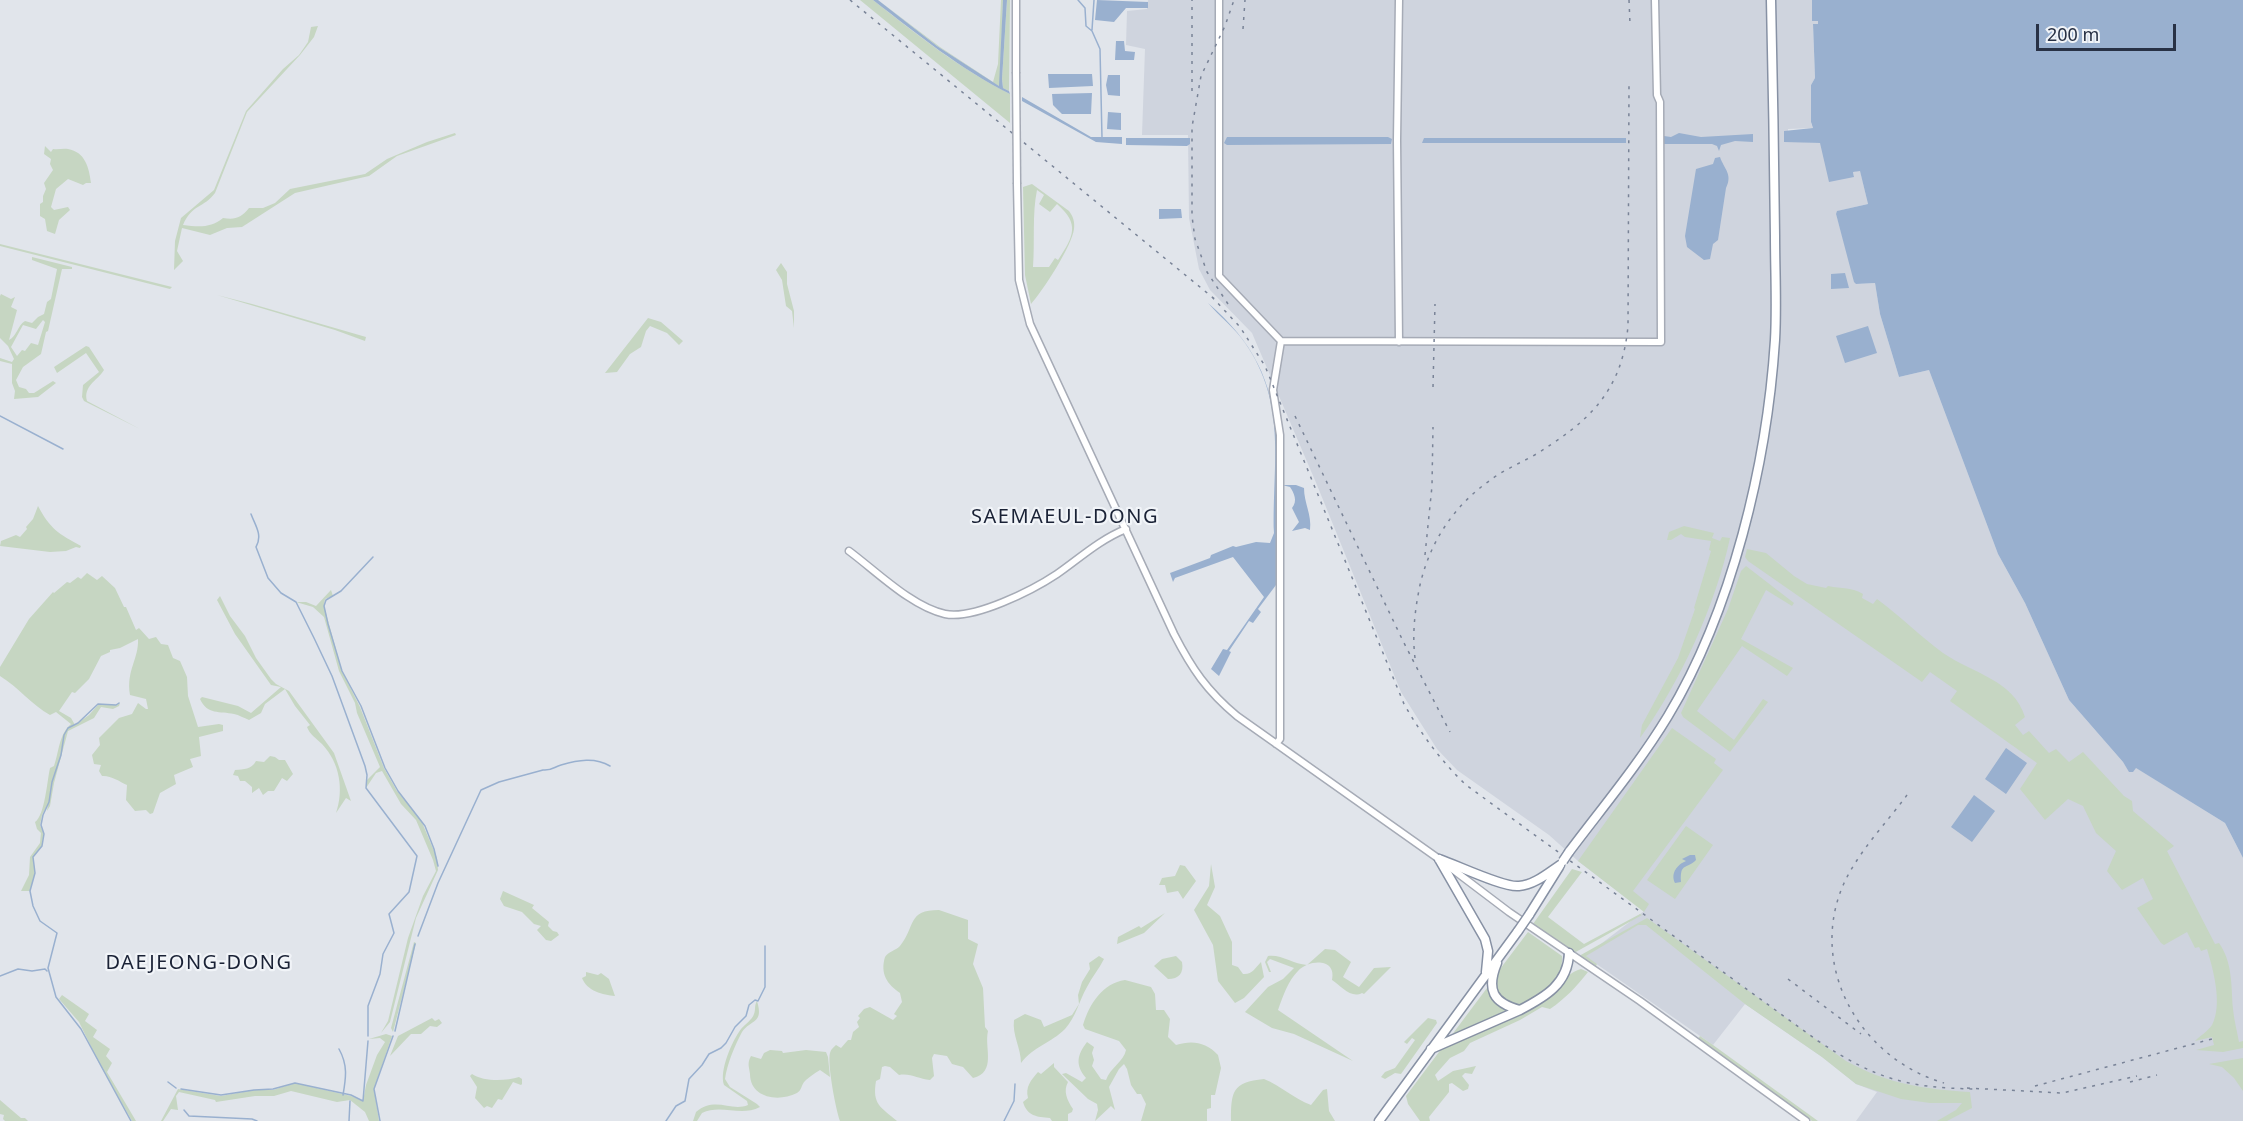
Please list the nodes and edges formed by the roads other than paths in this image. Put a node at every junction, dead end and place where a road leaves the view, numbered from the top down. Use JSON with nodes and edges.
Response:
{"nodes":[{"id":1,"x":1016,"y":0,"type":"edge"},
{"id":2,"x":1219,"y":0,"type":"edge"},
{"id":3,"x":1399,"y":0,"type":"edge"},
{"id":4,"x":1655,"y":0,"type":"edge"},
{"id":5,"x":1771,"y":0,"type":"edge"},
{"id":6,"x":1281,"y":341,"type":"junction"},
{"id":7,"x":1399,"y":342,"type":"junction"},
{"id":8,"x":1126,"y":529,"type":"junction"},
{"id":9,"x":849,"y":551,"type":"dead end"},
{"id":10,"x":1276,"y":744,"type":"junction"},
{"id":11,"x":1439,"y":859,"type":"junction"},
{"id":12,"x":1562,"y":863,"type":"junction"},
{"id":13,"x":1502,"y":951,"type":"junction"},
{"id":14,"x":1571,"y":954,"type":"junction"},
{"id":15,"x":1486,"y":973,"type":"junction"},
{"id":16,"x":1520,"y":1010,"type":"junction"},
{"id":17,"x":1431,"y":1049,"type":"junction"},
{"id":18,"x":1379,"y":1121,"type":"edge"},
{"id":19,"x":1806,"y":1121,"type":"edge"}],
"edges":[{"from":1,"to":8,"type":"street","bridge":true},
{"from":2,"to":6,"type":"street"},
{"from":3,"to":7,"type":"street"},
{"from":4,"to":7,"type":"street"},
{"from":5,"to":12,"type":"highway","bridge":true},
{"from":6,"to":7,"type":"street"},
{"from":6,"to":10,"type":"street"},
{"from":8,"to":9,"type":"street"},
{"from":8,"to":10,"type":"street"},
{"from":10,"to":11,"type":"street"},
{"from":11,"to":12,"type":"highway"},
{"from":11,"to":14,"type":"street"},
{"from":11,"to":15,"type":"highway"},
{"from":12,"to":13,"type":"highway","bridge":true},
{"from":13,"to":15,"type":"highway"},
{"from":13,"to":16,"type":"highway"},
{"from":14,"to":16,"type":"highway"},
{"from":14,"to":19,"type":"street"},
{"from":15,"to":17,"type":"highway"},
{"from":16,"to":17,"type":"highway"},
{"from":17,"to":18,"type":"highway"}]}
